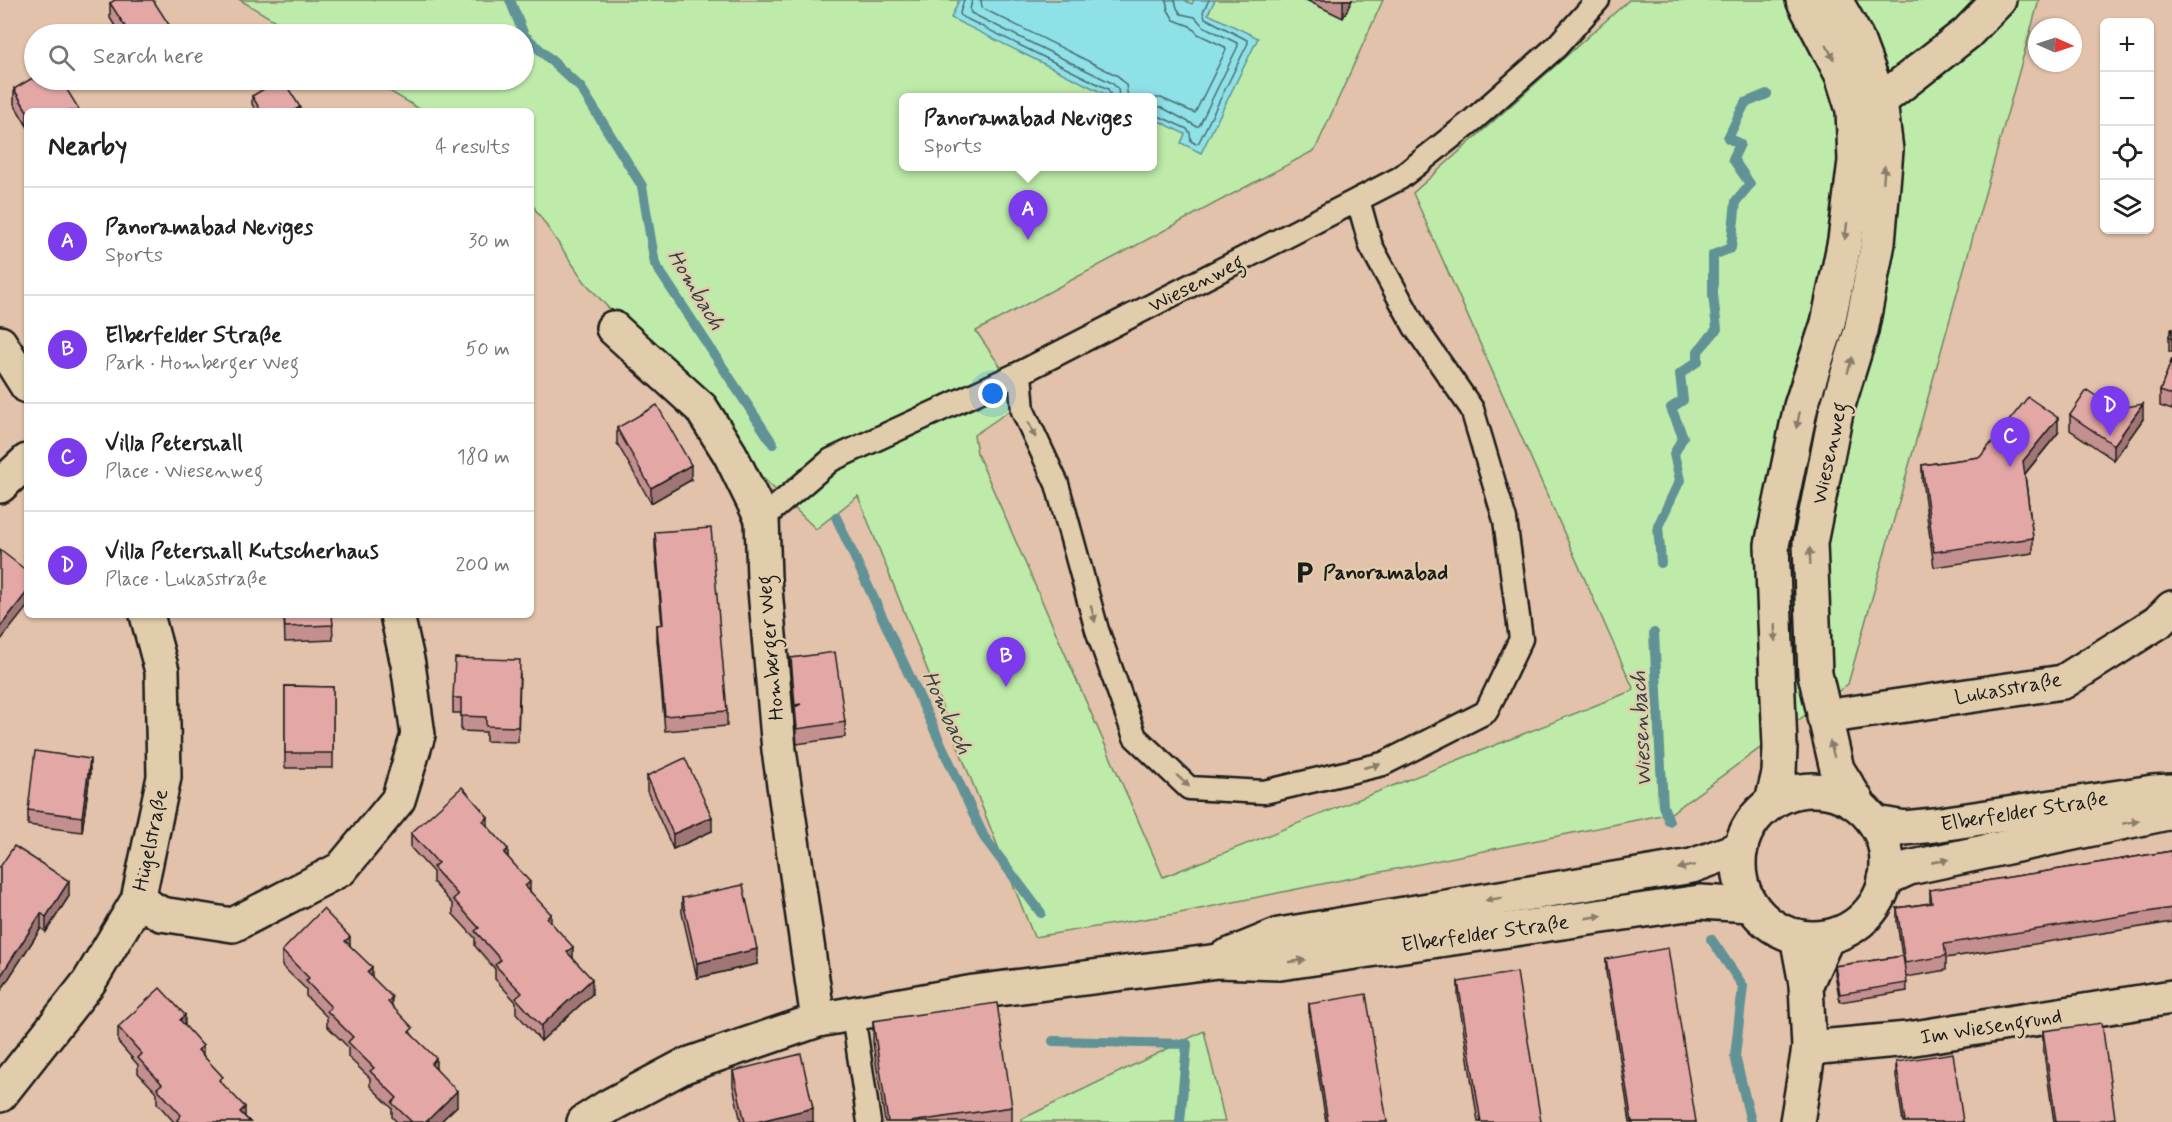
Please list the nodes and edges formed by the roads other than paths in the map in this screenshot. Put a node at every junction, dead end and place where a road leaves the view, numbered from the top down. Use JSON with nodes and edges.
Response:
{"nodes":[{"id":1,"x":1598,"y":0,"type":"edge"},
{"id":2,"x":1803,"y":0,"type":"edge"},
{"id":3,"x":1835,"y":0,"type":"edge"},
{"id":4,"x":1999,"y":0,"type":"edge"},
{"id":5,"x":1867,"y":106,"type":"junction"},
{"id":6,"x":1358,"y":200,"type":"junction"},
{"id":7,"x":613,"y":328,"type":"dead end"},
{"id":8,"x":0,"y":343,"type":"edge"},
{"id":9,"x":1020,"y":373,"type":"junction"},
{"id":10,"x":24,"y":381,"type":"edge"},
{"id":11,"x":24,"y":464,"type":"edge"},
{"id":12,"x":0,"y":486,"type":"edge"},
{"id":13,"x":762,"y":519,"type":"junction"},
{"id":14,"x":2172,"y":608,"type":"edge"},
{"id":15,"x":148,"y":618,"type":"edge"},
{"id":16,"x":398,"y":618,"type":"edge"},
{"id":17,"x":1824,"y":717,"type":"junction"},
{"id":18,"x":2172,"y":791,"type":"edge"},
{"id":19,"x":1772,"y":802,"type":"junction"},
{"id":20,"x":1866,"y":812,"type":"junction"},
{"id":21,"x":2172,"y":812,"type":"edge"},
{"id":22,"x":1741,"y":848,"type":"junction"},
{"id":23,"x":1885,"y":879,"type":"junction"},
{"id":24,"x":138,"y":900,"type":"junction"},
{"id":25,"x":1751,"y":905,"type":"junction"},
{"id":26,"x":1812,"y":937,"type":"junction"},
{"id":27,"x":1218,"y":961,"type":"junction"},
{"id":28,"x":2172,"y":997,"type":"edge"},
{"id":29,"x":853,"y":1015,"type":"junction"},
{"id":30,"x":818,"y":1020,"type":"junction"},
{"id":31,"x":1809,"y":1048,"type":"junction"},
{"id":32,"x":0,"y":1095,"type":"edge"},
{"id":33,"x":584,"y":1122,"type":"edge"},
{"id":34,"x":869,"y":1122,"type":"edge"},
{"id":35,"x":1797,"y":1122,"type":"edge"}],
"edges":[{"from":1,"to":6,"type":"lane","name":"Wiesenweg"},
{"from":2,"to":5,"type":"street","name":"Wiesenweg","one_way":true},
{"from":3,"to":5,"type":"street","name":"Wiesenweg"},
{"from":4,"to":5,"type":"street"},
{"from":17,"to":5,"type":"street","name":"Wiesenweg","one_way":true},
{"from":5,"to":19,"type":"street","name":"Wiesenweg","one_way":true},
{"from":6,"to":9,"type":"lane","name":"Wiesenweg"},
{"from":9,"to":6,"type":"lane","one_way":true},
{"from":7,"to":13,"type":"street","name":"Homberger Weg"},
{"from":8,"to":10,"type":"street"},
{"from":9,"to":13,"type":"lane","name":"Wiesenweg"},
{"from":11,"to":12,"type":"street"},
{"from":13,"to":30,"type":"street","name":"Homberger Weg"},
{"from":14,"to":17,"type":"street","name":"Lukasstraße"},
{"from":15,"to":24,"type":"street","name":"Hügelstraße"},
{"from":16,"to":24,"type":"street"},
{"from":20,"to":17,"type":"street","name":"Wiesenweg","one_way":true},
{"from":18,"to":20,"type":"street","name":"Elberfelder Straße"},
{"from":19,"to":20,"type":"street"},
{"from":19,"to":22,"type":"street"},
{"from":20,"to":23,"type":"street"},
{"from":23,"to":21,"type":"street","name":"Elberfelder Straße","one_way":true},
{"from":22,"to":25,"type":"street"},
{"from":22,"to":27,"type":"street","name":"Elberfelder Straße","one_way":true},
{"from":23,"to":26,"type":"street"},
{"from":24,"to":32,"type":"street","name":"Hügelstraße"},
{"from":25,"to":26,"type":"street"},
{"from":27,"to":25,"type":"street","name":"Elberfelder Straße","one_way":true},
{"from":26,"to":31,"type":"street"},
{"from":27,"to":29,"type":"street","name":"Elberfelder Straße"},
{"from":28,"to":31,"type":"street","name":"Im Wiesengrund"},
{"from":29,"to":30,"type":"street","name":"Elberfelder Straße"},
{"from":29,"to":34,"type":"lane"},
{"from":30,"to":33,"type":"street","name":"Elberfelder Straße"},
{"from":31,"to":35,"type":"street"}]}
